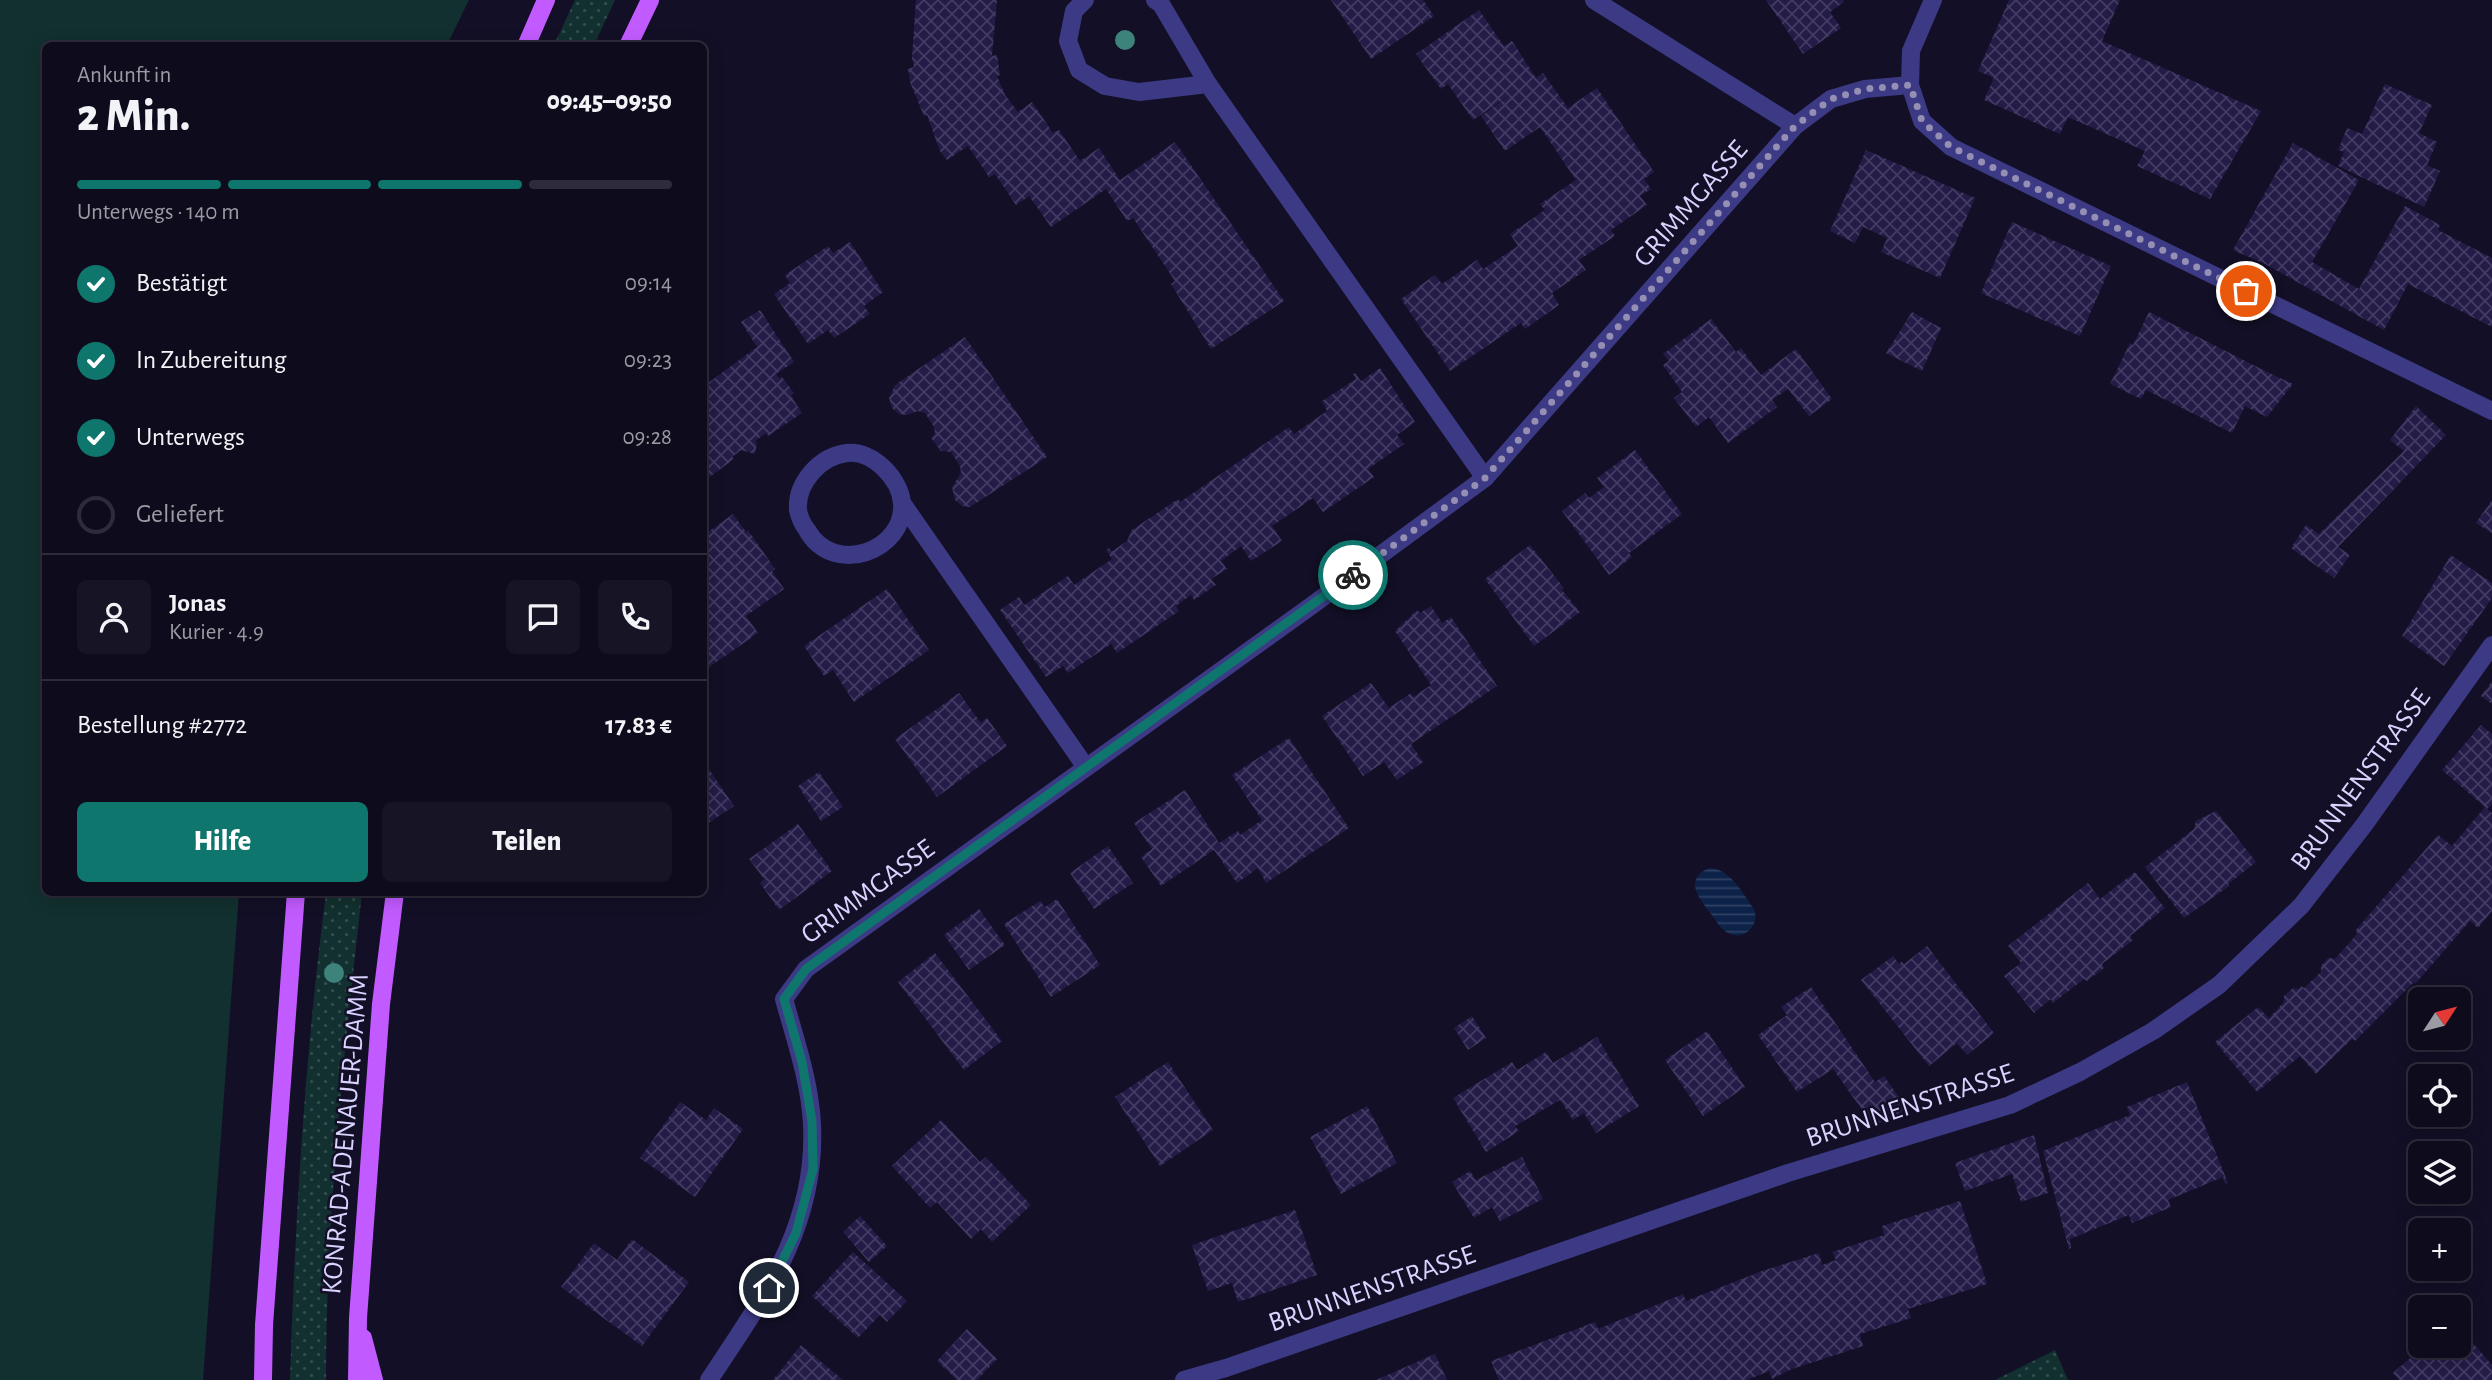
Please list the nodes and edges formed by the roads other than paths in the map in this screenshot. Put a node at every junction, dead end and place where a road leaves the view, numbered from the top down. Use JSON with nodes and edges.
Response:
{"nodes":[{"id":1,"x":547,"y":0,"type":"edge"},
{"id":2,"x":650,"y":0,"type":"edge"},
{"id":3,"x":1085,"y":0,"type":"edge"},
{"id":4,"x":1155,"y":0,"type":"edge"},
{"id":5,"x":1594,"y":0,"type":"edge"},
{"id":6,"x":1933,"y":0,"type":"edge"},
{"id":7,"x":528,"y":42,"type":"edge"},
{"id":8,"x":630,"y":42,"type":"edge"},
{"id":9,"x":1208,"y":85,"type":"junction"},
{"id":10,"x":1910,"y":85,"type":"junction"},
{"id":11,"x":1795,"y":126,"type":"junction"},
{"id":12,"x":2492,"y":411,"type":"edge"},
{"id":13,"x":1485,"y":478,"type":"junction"},
{"id":14,"x":901,"y":503,"type":"junction"},
{"id":15,"x":2492,"y":645,"type":"edge"},
{"id":16,"x":1085,"y":766,"type":"junction"},
{"id":17,"x":296,"y":896,"type":"edge"},
{"id":18,"x":395,"y":896,"type":"edge"},
{"id":19,"x":358,"y":1318,"type":"junction"},
{"id":20,"x":263,"y":1380,"type":"edge"},
{"id":21,"x":357,"y":1380,"type":"edge"},
{"id":22,"x":374,"y":1380,"type":"edge"},
{"id":23,"x":709,"y":1380,"type":"edge"},
{"id":24,"x":1184,"y":1380,"type":"edge"}],
"edges":[{"from":1,"to":7,"type":"main road"},
{"from":2,"to":8,"type":"main road"},
{"from":3,"to":9,"type":"street"},
{"from":4,"to":9,"type":"street"},
{"from":5,"to":11,"type":"street"},
{"from":6,"to":10,"type":"street"},
{"from":9,"to":13,"type":"street"},
{"from":10,"to":11,"type":"street","name":"GRIMMGASSE"},
{"from":10,"to":12,"type":"street"},
{"from":11,"to":13,"type":"street","name":"GRIMMGASSE"},
{"from":13,"to":16,"type":"street","name":"GRIMMGASSE"},
{"from":14,"to":14,"type":"street"},
{"from":14,"to":16,"type":"street"},
{"from":15,"to":24,"type":"street","name":"BRUNNENSTRASSE"},
{"from":16,"to":23,"type":"street","name":"GRIMMGASSE"},
{"from":17,"to":20,"type":"main road"},
{"from":18,"to":19,"type":"main road","name":"KONRAD-ADENAUER-DAMM"},
{"from":19,"to":21,"type":"main road","name":"KONRAD-ADENAUER-DAMM"},
{"from":19,"to":22,"type":"main road"}]}
